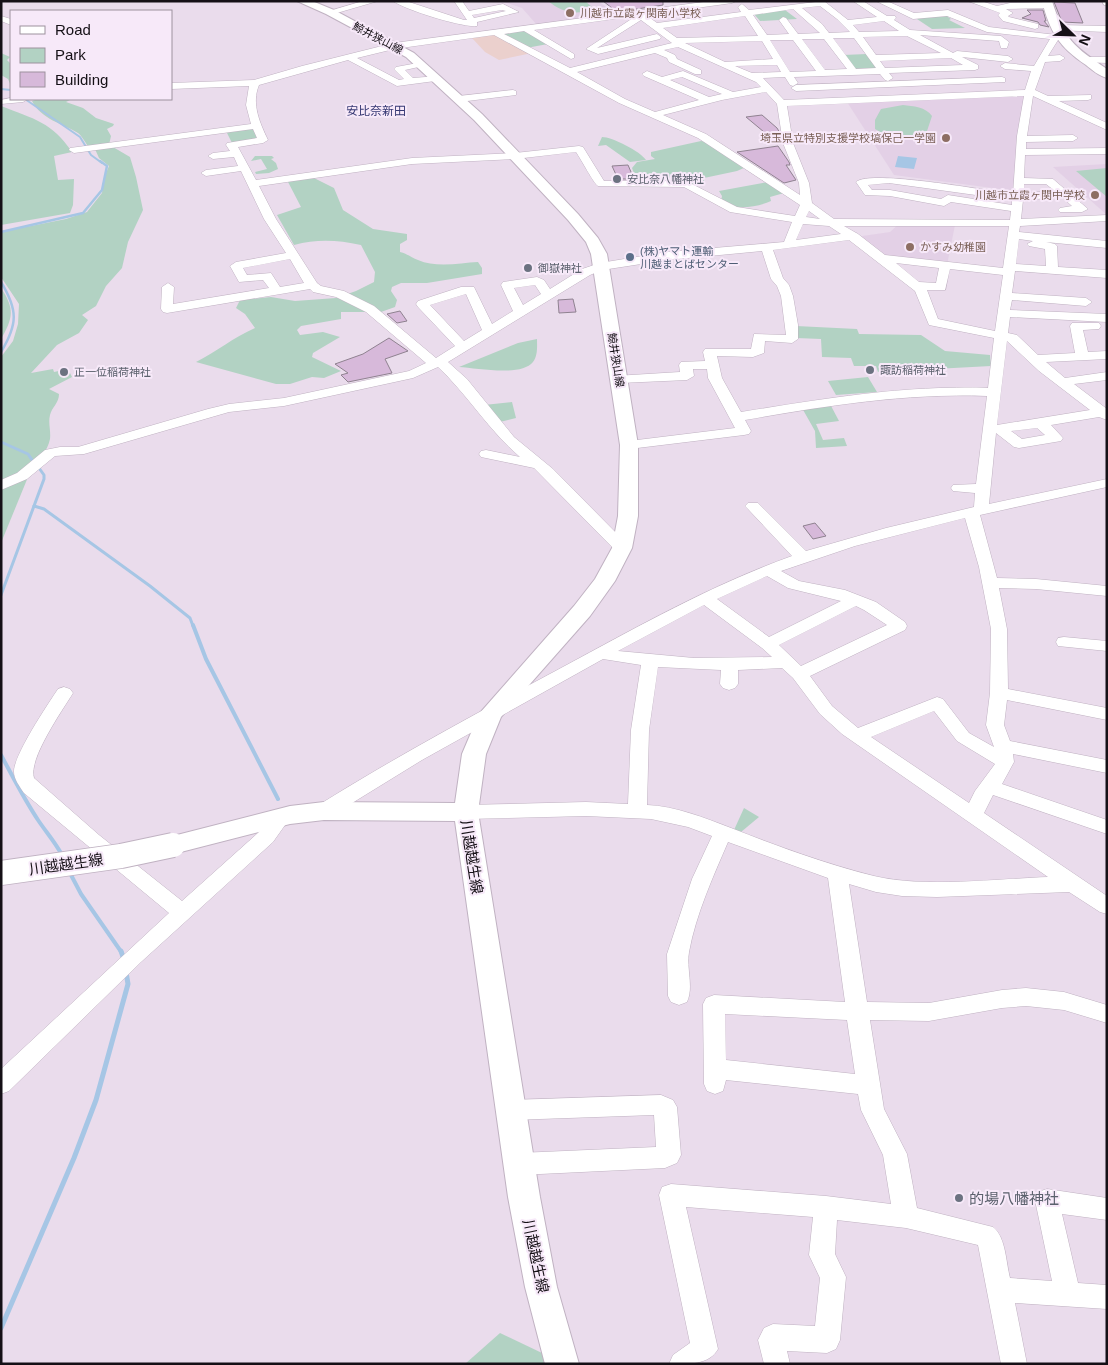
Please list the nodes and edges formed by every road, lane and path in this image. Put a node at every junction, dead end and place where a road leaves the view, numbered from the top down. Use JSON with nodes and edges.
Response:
{"nodes":[{"id":1,"x":302,"y":1,"type":"edge"},
{"id":2,"x":374,"y":1,"type":"edge"},
{"id":3,"x":397,"y":1,"type":"edge"},
{"id":4,"x":458,"y":1,"type":"edge"},
{"id":5,"x":654,"y":1,"type":"edge"},
{"id":6,"x":733,"y":1,"type":"edge"},
{"id":7,"x":857,"y":1,"type":"edge"},
{"id":8,"x":972,"y":1,"type":"edge"},
{"id":9,"x":819,"y":2,"type":"edge"},
{"id":10,"x":904,"y":2,"type":"edge"},
{"id":11,"x":884,"y":3,"type":"edge"},
{"id":12,"x":1048,"y":3,"type":"edge"},
{"id":13,"x":695,"y":4,"type":"edge"},
{"id":14,"x":795,"y":7,"type":"junction"},
{"id":15,"x":922,"y":7,"type":"dead end"},
{"id":16,"x":998,"y":9,"type":"junction"},
{"id":17,"x":667,"y":10,"type":"junction"},
{"id":18,"x":330,"y":12,"type":"junction"},
{"id":19,"x":975,"y":12,"type":"dead end"},
{"id":20,"x":640,"y":15,"type":"junction"},
{"id":21,"x":935,"y":15,"type":"junction"},
{"id":22,"x":913,"y":16,"type":"junction"},
{"id":23,"x":810,"y":18,"type":"junction"},
{"id":24,"x":470,"y":19,"type":"junction"},
{"id":25,"x":756,"y":19,"type":"junction"},
{"id":26,"x":888,"y":19,"type":"junction"},
{"id":27,"x":694,"y":21,"type":"junction"},
{"id":28,"x":970,"y":22,"type":"junction"},
{"id":29,"x":848,"y":23,"type":"junction"},
{"id":30,"x":656,"y":26,"type":"junction"},
{"id":31,"x":525,"y":28,"type":"junction"},
{"id":32,"x":728,"y":28,"type":"junction"},
{"id":33,"x":1107,"y":29,"type":"edge"},
{"id":34,"x":494,"y":32,"type":"junction"},
{"id":35,"x":908,"y":32,"type":"junction"},
{"id":36,"x":481,"y":34,"type":"junction"},
{"id":37,"x":1057,"y":34,"type":"junction"},
{"id":38,"x":667,"y":35,"type":"junction"},
{"id":39,"x":856,"y":35,"type":"junction"},
{"id":40,"x":827,"y":36,"type":"junction"},
{"id":41,"x":795,"y":37,"type":"junction"},
{"id":42,"x":764,"y":38,"type":"junction"},
{"id":43,"x":1002,"y":39,"type":"junction"},
{"id":44,"x":704,"y":40,"type":"junction"},
{"id":45,"x":678,"y":43,"type":"junction"},
{"id":46,"x":910,"y":44,"type":"dead end"},
{"id":47,"x":929,"y":44,"type":"junction"},
{"id":48,"x":394,"y":46,"type":"junction"},
{"id":49,"x":590,"y":49,"type":"junction"},
{"id":50,"x":656,"y":50,"type":"junction"},
{"id":51,"x":715,"y":51,"type":"dead end"},
{"id":52,"x":696,"y":52,"type":"junction"},
{"id":53,"x":866,"y":52,"type":"junction"},
{"id":54,"x":576,"y":54,"type":"junction"},
{"id":55,"x":840,"y":54,"type":"junction"},
{"id":56,"x":951,"y":54,"type":"junction"},
{"id":57,"x":348,"y":57,"type":"junction"},
{"id":58,"x":1060,"y":58,"type":"dead end"},
{"id":59,"x":1087,"y":60,"type":"junction"},
{"id":60,"x":1107,"y":60,"type":"edge"},
{"id":61,"x":552,"y":62,"type":"junction"},
{"id":62,"x":778,"y":62,"type":"junction"},
{"id":63,"x":420,"y":64,"type":"junction"},
{"id":64,"x":601,"y":64,"type":"junction"},
{"id":65,"x":723,"y":64,"type":"junction"},
{"id":66,"x":1040,"y":64,"type":"junction"},
{"id":67,"x":664,"y":65,"type":"dead end"},
{"id":68,"x":975,"y":67,"type":"junction"},
{"id":69,"x":570,"y":71,"type":"junction"},
{"id":70,"x":882,"y":71,"type":"junction"},
{"id":71,"x":854,"y":72,"type":"junction"},
{"id":72,"x":822,"y":73,"type":"junction"},
{"id":73,"x":647,"y":74,"type":"dead end"},
{"id":74,"x":683,"y":74,"type":"junction"},
{"id":75,"x":1107,"y":74,"type":"edge"},
{"id":76,"x":788,"y":75,"type":"junction"},
{"id":77,"x":172,"y":76,"type":"edge"},
{"id":78,"x":752,"y":76,"type":"junction"},
{"id":79,"x":435,"y":78,"type":"junction"},
{"id":80,"x":662,"y":80,"type":"junction"},
{"id":81,"x":1002,"y":80,"type":"junction"},
{"id":82,"x":411,"y":81,"type":"junction"},
{"id":83,"x":255,"y":83,"type":"junction"},
{"id":84,"x":892,"y":84,"type":"junction"},
{"id":85,"x":172,"y":86,"type":"edge"},
{"id":86,"x":191,"y":86,"type":"junction"},
{"id":87,"x":796,"y":88,"type":"junction"},
{"id":88,"x":768,"y":89,"type":"junction"},
{"id":89,"x":745,"y":92,"type":"junction"},
{"id":90,"x":1029,"y":92,"type":"junction"},
{"id":91,"x":513,"y":93,"type":"dead end"},
{"id":92,"x":732,"y":95,"type":"junction"},
{"id":93,"x":1088,"y":97,"type":"dead end"},
{"id":94,"x":903,"y":98,"type":"junction"},
{"id":95,"x":1048,"y":99,"type":"junction"},
{"id":96,"x":16,"y":100,"type":"edge"},
{"id":97,"x":459,"y":100,"type":"junction"},
{"id":98,"x":708,"y":100,"type":"junction"},
{"id":99,"x":3,"y":102,"type":"dead end"},
{"id":100,"x":805,"y":102,"type":"junction"},
{"id":101,"x":782,"y":103,"type":"junction"},
{"id":102,"x":654,"y":115,"type":"junction"},
{"id":103,"x":1107,"y":118,"type":"edge"},
{"id":104,"x":1089,"y":119,"type":"junction"},
{"id":105,"x":256,"y":126,"type":"junction"},
{"id":106,"x":1107,"y":127,"type":"edge"},
{"id":107,"x":1058,"y":128,"type":"dead end"},
{"id":108,"x":222,"y":130,"type":"junction"},
{"id":109,"x":1023,"y":134,"type":"junction"},
{"id":110,"x":1073,"y":138,"type":"dead end"},
{"id":111,"x":83,"y":149,"type":"dead end"},
{"id":112,"x":234,"y":149,"type":"junction"},
{"id":113,"x":1107,"y":151,"type":"edge"},
{"id":114,"x":1020,"y":152,"type":"junction"},
{"id":115,"x":1074,"y":152,"type":"junction"},
{"id":116,"x":213,"y":156,"type":"dead end"},
{"id":117,"x":514,"y":156,"type":"junction"},
{"id":118,"x":1083,"y":164,"type":"dead end"},
{"id":119,"x":243,"y":168,"type":"junction"},
{"id":120,"x":206,"y":173,"type":"dead end"},
{"id":121,"x":1019,"y":181,"type":"junction"},
{"id":122,"x":251,"y":184,"type":"junction"},
{"id":123,"x":1065,"y":194,"type":"junction"},
{"id":124,"x":806,"y":204,"type":"junction"},
{"id":125,"x":1016,"y":217,"type":"junction"},
{"id":126,"x":1072,"y":218,"type":"junction"},
{"id":127,"x":1107,"y":218,"type":"edge"},
{"id":128,"x":798,"y":220,"type":"junction"},
{"id":129,"x":898,"y":222,"type":"junction"},
{"id":130,"x":830,"y":223,"type":"junction"},
{"id":131,"x":850,"y":236,"type":"junction"},
{"id":132,"x":788,"y":245,"type":"junction"},
{"id":133,"x":1107,"y":245,"type":"edge"},
{"id":134,"x":766,"y":247,"type":"junction"},
{"id":135,"x":294,"y":255,"type":"junction"},
{"id":136,"x":882,"y":258,"type":"junction"},
{"id":137,"x":945,"y":266,"type":"junction"},
{"id":138,"x":600,"y":267,"type":"junction"},
{"id":139,"x":1008,"y":269,"type":"junction"},
{"id":140,"x":1086,"y":269,"type":"junction"},
{"id":141,"x":1052,"y":270,"type":"junction"},
{"id":142,"x":1107,"y":274,"type":"edge"},
{"id":143,"x":915,"y":284,"type":"junction"},
{"id":144,"x":312,"y":285,"type":"junction"},
{"id":145,"x":168,"y":287,"type":"dead end"},
{"id":146,"x":276,"y":292,"type":"junction"},
{"id":147,"x":548,"y":296,"type":"junction"},
{"id":148,"x":1005,"y":296,"type":"junction"},
{"id":149,"x":520,"y":312,"type":"junction"},
{"id":150,"x":1003,"y":313,"type":"junction"},
{"id":151,"x":1089,"y":317,"type":"junction"},
{"id":152,"x":1107,"y":318,"type":"edge"},
{"id":153,"x":1107,"y":327,"type":"edge"},
{"id":154,"x":489,"y":332,"type":"junction"},
{"id":155,"x":1001,"y":334,"type":"junction"},
{"id":156,"x":463,"y":347,"type":"junction"},
{"id":157,"x":1082,"y":355,"type":"junction"},
{"id":158,"x":1107,"y":355,"type":"edge"},
{"id":159,"x":1034,"y":359,"type":"junction"},
{"id":160,"x":437,"y":362,"type":"junction"},
{"id":161,"x":714,"y":371,"type":"junction"},
{"id":162,"x":1107,"y":376,"type":"edge"},
{"id":163,"x":620,"y":379,"type":"junction"},
{"id":164,"x":1062,"y":382,"type":"junction"},
{"id":165,"x":994,"y":392,"type":"junction"},
{"id":166,"x":1104,"y":414,"type":"edge"},
{"id":167,"x":737,"y":417,"type":"junction"},
{"id":168,"x":1040,"y":423,"type":"junction"},
{"id":169,"x":994,"y":430,"type":"junction"},
{"id":170,"x":629,"y":445,"type":"junction"},
{"id":171,"x":486,"y":454,"type":"dead end"},
{"id":172,"x":539,"y":464,"type":"junction"},
{"id":173,"x":1107,"y":483,"type":"edge"},
{"id":174,"x":1,"y":486,"type":"edge"},
{"id":175,"x":958,"y":488,"type":"dead end"},
{"id":176,"x":982,"y":489,"type":"junction"},
{"id":177,"x":753,"y":506,"type":"dead end"},
{"id":178,"x":976,"y":511,"type":"junction"},
{"id":179,"x":622,"y":548,"type":"junction"},
{"id":180,"x":803,"y":558,"type":"junction"},
{"id":181,"x":768,"y":570,"type":"junction"},
{"id":182,"x":990,"y":583,"type":"junction"},
{"id":183,"x":1107,"y":591,"type":"edge"},
{"id":184,"x":706,"y":598,"type":"junction"},
{"id":185,"x":855,"y":600,"type":"junction"},
{"id":186,"x":1064,"y":642,"type":"dead end"},
{"id":187,"x":768,"y":644,"type":"junction"},
{"id":188,"x":1107,"y":646,"type":"edge"},
{"id":189,"x":600,"y":653,"type":"junction"},
{"id":190,"x":650,"y":661,"type":"junction"},
{"id":191,"x":730,"y":665,"type":"junction"},
{"id":192,"x":534,"y":666,"type":"junction"},
{"id":193,"x":793,"y":668,"type":"junction"},
{"id":194,"x":555,"y":678,"type":"junction"},
{"id":195,"x":729,"y":684,"type":"dead end"},
{"id":196,"x":64,"y":693,"type":"dead end"},
{"id":197,"x":999,"y":693,"type":"junction"},
{"id":198,"x":491,"y":714,"type":"junction"},
{"id":199,"x":1107,"y":714,"type":"edge"},
{"id":200,"x":856,"y":736,"type":"junction"},
{"id":201,"x":1004,"y":754,"type":"junction"},
{"id":202,"x":415,"y":755,"type":"junction"},
{"id":203,"x":1107,"y":767,"type":"edge"},
{"id":204,"x":990,"y":787,"type":"junction"},
{"id":205,"x":324,"y":811,"type":"junction"},
{"id":206,"x":638,"y":811,"type":"junction"},
{"id":207,"x":466,"y":812,"type":"junction"},
{"id":208,"x":973,"y":816,"type":"junction"},
{"id":209,"x":285,"y":817,"type":"junction"},
{"id":210,"x":1107,"y":827,"type":"edge"},
{"id":211,"x":722,"y":832,"type":"junction"},
{"id":212,"x":1,"y":873,"type":"edge"},
{"id":213,"x":837,"y":873,"type":"junction"},
{"id":214,"x":1073,"y":884,"type":"junction"},
{"id":215,"x":1107,"y":906,"type":"edge"},
{"id":216,"x":182,"y":912,"type":"junction"},
{"id":217,"x":679,"y":996,"type":"dead end"},
{"id":218,"x":856,"y":1010,"type":"junction"},
{"id":219,"x":1107,"y":1014,"type":"edge"},
{"id":220,"x":1,"y":1084,"type":"edge"},
{"id":221,"x":868,"y":1085,"type":"junction"},
{"id":222,"x":511,"y":1110,"type":"junction"},
{"id":223,"x":519,"y":1164,"type":"junction"},
{"id":224,"x":826,"y":1207,"type":"junction"},
{"id":225,"x":1107,"y":1208,"type":"edge"},
{"id":226,"x":906,"y":1217,"type":"junction"},
{"id":227,"x":999,"y":1290,"type":"junction"},
{"id":228,"x":1067,"y":1293,"type":"junction"},
{"id":229,"x":1107,"y":1296,"type":"edge"},
{"id":230,"x":562,"y":1364,"type":"edge"},
{"id":231,"x":682,"y":1364,"type":"edge"},
{"id":232,"x":777,"y":1364,"type":"edge"},
{"id":233,"x":1014,"y":1364,"type":"edge"}],
"edges":[{"from":1,"to":18,"type":"main road","name":"鯨井狭山線"},
{"from":2,"to":18,"type":"street"},
{"from":3,"to":24,"type":"street"},
{"from":4,"to":24,"type":"street"},
{"from":5,"to":17,"type":"street"},
{"from":6,"to":13,"type":"street"},
{"from":6,"to":25,"type":"street"},
{"from":7,"to":26,"type":"street"},
{"from":8,"to":16,"type":"street"},
{"from":9,"to":14,"type":"street"},
{"from":9,"to":29,"type":"street"},
{"from":10,"to":11,"type":"street"},
{"from":11,"to":22,"type":"street"},
{"from":12,"to":16,"type":"street"},
{"from":12,"to":37,"type":"main road"},
{"from":13,"to":17,"type":"street"},
{"from":14,"to":23,"type":"street"},
{"from":14,"to":25,"type":"street"},
{"from":15,"to":21,"type":"street"},
{"from":16,"to":37,"type":"street"},
{"from":17,"to":20,"type":"street"},
{"from":18,"to":48,"type":"main road","name":"鯨井狭山線"},
{"from":19,"to":28,"type":"street"},
{"from":20,"to":30,"type":"street"},
{"from":20,"to":31,"type":"street"},
{"from":20,"to":49,"type":"street"},
{"from":21,"to":22,"type":"street"},
{"from":21,"to":28,"type":"street"},
{"from":22,"to":26,"type":"street"},
{"from":23,"to":40,"type":"street"},
{"from":23,"to":41,"type":"street"},
{"from":24,"to":36,"type":"street"},
{"from":25,"to":32,"type":"street"},
{"from":25,"to":42,"type":"street"},
{"from":26,"to":29,"type":"street"},
{"from":26,"to":35,"type":"street"},
{"from":27,"to":30,"type":"street"},
{"from":27,"to":32,"type":"street"},
{"from":27,"to":44,"type":"street"},
{"from":28,"to":43,"type":"street"},
{"from":29,"to":39,"type":"street"},
{"from":30,"to":38,"type":"street"},
{"from":31,"to":34,"type":"street"},
{"from":31,"to":54,"type":"street"},
{"from":32,"to":42,"type":"street"},
{"from":32,"to":44,"type":"street"},
{"from":33,"to":37,"type":"street"},
{"from":34,"to":36,"type":"street"},
{"from":34,"to":61,"type":"street"},
{"from":35,"to":39,"type":"street"},
{"from":35,"to":43,"type":"street"},
{"from":35,"to":47,"type":"street"},
{"from":36,"to":48,"type":"street"},
{"from":37,"to":43,"type":"street"},
{"from":37,"to":59,"type":"main road"},
{"from":37,"to":66,"type":"street"},
{"from":38,"to":45,"type":"street"},
{"from":38,"to":49,"type":"street"},
{"from":39,"to":40,"type":"street"},
{"from":39,"to":53,"type":"street"},
{"from":40,"to":41,"type":"street"},
{"from":40,"to":55,"type":"street"},
{"from":41,"to":42,"type":"street"},
{"from":41,"to":72,"type":"street"},
{"from":42,"to":62,"type":"street"},
{"from":44,"to":45,"type":"street"},
{"from":45,"to":50,"type":"street"},
{"from":45,"to":52,"type":"street"},
{"from":46,"to":47,"type":"street"},
{"from":47,"to":56,"type":"street"},
{"from":48,"to":57,"type":"street"},
{"from":48,"to":63,"type":"main road","name":"鯨井狭山線"},
{"from":49,"to":54,"type":"street"},
{"from":50,"to":64,"type":"street"},
{"from":50,"to":89,"type":"street"},
{"from":51,"to":52,"type":"street"},
{"from":52,"to":65,"type":"street"},
{"from":53,"to":55,"type":"street"},
{"from":53,"to":56,"type":"street"},
{"from":53,"to":70,"type":"street"},
{"from":54,"to":61,"type":"street"},
{"from":54,"to":64,"type":"street"},
{"from":55,"to":71,"type":"street"},
{"from":56,"to":66,"type":"street"},
{"from":56,"to":68,"type":"street"},
{"from":57,"to":82,"type":"street"},
{"from":57,"to":83,"type":"street"},
{"from":58,"to":66,"type":"street"},
{"from":59,"to":60,"type":"street"},
{"from":59,"to":75,"type":"main road"},
{"from":61,"to":69,"type":"street"},
{"from":62,"to":65,"type":"street"},
{"from":62,"to":76,"type":"street"},
{"from":63,"to":79,"type":"main road","name":"鯨井狭山線"},
{"from":63,"to":82,"type":"street"},
{"from":64,"to":69,"type":"street"},
{"from":65,"to":78,"type":"street"},
{"from":66,"to":90,"type":"street"},
{"from":67,"to":74,"type":"street"},
{"from":68,"to":70,"type":"street"},
{"from":68,"to":81,"type":"street"},
{"from":69,"to":102,"type":"street"},
{"from":70,"to":71,"type":"street"},
{"from":70,"to":84,"type":"street"},
{"from":71,"to":72,"type":"street"},
{"from":72,"to":76,"type":"street"},
{"from":73,"to":80,"type":"street"},
{"from":74,"to":80,"type":"street"},
{"from":74,"to":92,"type":"street"},
{"from":76,"to":78,"type":"street"},
{"from":76,"to":87,"type":"street"},
{"from":77,"to":86,"type":"street"},
{"from":78,"to":88,"type":"street"},
{"from":79,"to":82,"type":"street"},
{"from":79,"to":97,"type":"main road","name":"鯨井狭山線"},
{"from":80,"to":98,"type":"street"},
{"from":81,"to":84,"type":"street"},
{"from":81,"to":90,"type":"street"},
{"from":83,"to":86,"type":"street"},
{"from":83,"to":105,"type":"street"},
{"from":84,"to":87,"type":"street"},
{"from":84,"to":94,"type":"street"},
{"from":85,"to":86,"type":"street"},
{"from":87,"to":100,"type":"street"},
{"from":88,"to":89,"type":"street"},
{"from":88,"to":101,"type":"street"},
{"from":89,"to":92,"type":"street"},
{"from":90,"to":94,"type":"street"},
{"from":90,"to":95,"type":"street"},
{"from":90,"to":109,"type":"street"},
{"from":91,"to":97,"type":"street"},
{"from":92,"to":98,"type":"street"},
{"from":93,"to":95,"type":"street"},
{"from":94,"to":100,"type":"street"},
{"from":95,"to":104,"type":"street"},
{"from":96,"to":99,"type":"street"},
{"from":97,"to":117,"type":"main road","name":"鯨井狭山線"},
{"from":98,"to":102,"type":"street"},
{"from":100,"to":101,"type":"street"},
{"from":101,"to":124,"type":"street"},
{"from":102,"to":124,"type":"street"},
{"from":103,"to":104,"type":"street"},
{"from":104,"to":106,"type":"street"},
{"from":105,"to":108,"type":"street"},
{"from":105,"to":112,"type":"street"},
{"from":107,"to":109,"type":"street"},
{"from":108,"to":111,"type":"street"},
{"from":108,"to":112,"type":"street"},
{"from":109,"to":110,"type":"street"},
{"from":109,"to":114,"type":"street"},
{"from":112,"to":116,"type":"street"},
{"from":112,"to":119,"type":"street"},
{"from":113,"to":115,"type":"street"},
{"from":114,"to":115,"type":"street"},
{"from":114,"to":121,"type":"street"},
{"from":115,"to":118,"type":"street"},
{"from":117,"to":122,"type":"street"},
{"from":117,"to":128,"type":"street"},
{"from":117,"to":138,"type":"main road","name":"鯨井狭山線"},
{"from":119,"to":120,"type":"street"},
{"from":119,"to":122,"type":"street"},
{"from":121,"to":123,"type":"street"},
{"from":121,"to":125,"type":"street"},
{"from":122,"to":135,"type":"street"},
{"from":123,"to":125,"type":"street"},
{"from":123,"to":125,"type":"street"},
{"from":124,"to":128,"type":"street"},
{"from":124,"to":130,"type":"street"},
{"from":125,"to":125,"type":"street"},
{"from":125,"to":126,"type":"street"},
{"from":125,"to":129,"type":"street"},
{"from":125,"to":139,"type":"street"},
{"from":125,"to":140,"type":"street"},
{"from":125,"to":141,"type":"street"},
{"from":126,"to":127,"type":"street"},
{"from":126,"to":140,"type":"street"},
{"from":128,"to":130,"type":"street"},
{"from":128,"to":132,"type":"street"},
{"from":129,"to":130,"type":"street"},
{"from":129,"to":131,"type":"street"},
{"from":130,"to":131,"type":"street"},
{"from":131,"to":132,"type":"street"},
{"from":131,"to":136,"type":"street"},
{"from":132,"to":134,"type":"street"},
{"from":133,"to":140,"type":"street"},
{"from":134,"to":138,"type":"street"},
{"from":134,"to":161,"type":"street"},
{"from":135,"to":144,"type":"street"},
{"from":135,"to":146,"type":"street"},
{"from":136,"to":137,"type":"street"},
{"from":136,"to":143,"type":"street"},
{"from":137,"to":139,"type":"street"},
{"from":137,"to":143,"type":"street"},
{"from":138,"to":147,"type":"street"},
{"from":138,"to":163,"type":"main road","name":"鯨井狭山線"},
{"from":139,"to":141,"type":"street"},
{"from":139,"to":148,"type":"street"},
{"from":140,"to":141,"type":"street"},
{"from":140,"to":142,"type":"street"},
{"from":140,"to":148,"type":"street"},
{"from":140,"to":151,"type":"street"},
{"from":143,"to":155,"type":"street"},
{"from":144,"to":146,"type":"street"},
{"from":144,"to":160,"type":"street"},
{"from":145,"to":146,"type":"street"},
{"from":147,"to":149,"type":"street"},
{"from":147,"to":149,"type":"street"},
{"from":148,"to":150,"type":"street"},
{"from":149,"to":154,"type":"street"},
{"from":150,"to":151,"type":"street"},
{"from":150,"to":155,"type":"street"},
{"from":151,"to":152,"type":"street"},
{"from":153,"to":157,"type":"street"},
{"from":154,"to":156,"type":"street"},
{"from":154,"to":156,"type":"street"},
{"from":155,"to":159,"type":"street"},
{"from":155,"to":165,"type":"street"},
{"from":156,"to":160,"type":"street"},
{"from":157,"to":158,"type":"street"},
{"from":157,"to":159,"type":"street"},
{"from":159,"to":164,"type":"street"},
{"from":160,"to":172,"type":"street"},
{"from":160,"to":174,"type":"street"},
{"from":161,"to":163,"type":"street"},
{"from":161,"to":167,"type":"street"},
{"from":162,"to":164,"type":"street"},
{"from":163,"to":170,"type":"main road","name":"鯨井狭山線"},
{"from":164,"to":166,"type":"street"},
{"from":165,"to":167,"type":"street"},
{"from":165,"to":169,"type":"street"},
{"from":166,"to":168,"type":"street"},
{"from":167,"to":170,"type":"street"},
{"from":168,"to":169,"type":"street"},
{"from":168,"to":169,"type":"street"},
{"from":169,"to":176,"type":"street"},
{"from":170,"to":179,"type":"main road","name":"鯨井狭山線"},
{"from":171,"to":172,"type":"street"},
{"from":172,"to":179,"type":"street"},
{"from":173,"to":178,"type":"street"},
{"from":175,"to":176,"type":"street"},
{"from":176,"to":178,"type":"street"},
{"from":177,"to":180,"type":"street"},
{"from":178,"to":180,"type":"street"},
{"from":178,"to":182,"type":"street"},
{"from":179,"to":192,"type":"main road","name":"鯨井狭山線"},
{"from":180,"to":181,"type":"street"},
{"from":181,"to":184,"type":"street"},
{"from":181,"to":185,"type":"street"},
{"from":182,"to":183,"type":"street"},
{"from":182,"to":197,"type":"street"},
{"from":184,"to":187,"type":"street"},
{"from":184,"to":189,"type":"street"},
{"from":185,"to":187,"type":"street"},
{"from":185,"to":193,"type":"street"},
{"from":186,"to":188,"type":"street"},
{"from":187,"to":193,"type":"street"},
{"from":189,"to":190,"type":"street"},
{"from":189,"to":194,"type":"street"},
{"from":190,"to":191,"type":"street"},
{"from":190,"to":206,"type":"street"},
{"from":191,"to":193,"type":"street"},
{"from":191,"to":195,"type":"street"},
{"from":192,"to":194,"type":"street"},
{"from":192,"to":198,"type":"main road","name":"鯨井狭山線"},
{"from":193,"to":200,"type":"street"},
{"from":194,"to":198,"type":"street"},
{"from":196,"to":216,"type":"street"},
{"from":197,"to":199,"type":"street"},
{"from":197,"to":201,"type":"street"},
{"from":198,"to":202,"type":"street"},
{"from":198,"to":207,"type":"main road","name":"鯨井狭山線"},
{"from":200,"to":201,"type":"street"},
{"from":200,"to":208,"type":"street"},
{"from":201,"to":203,"type":"street"},
{"from":201,"to":204,"type":"street"},
{"from":202,"to":205,"type":"street"},
{"from":202,"to":209,"type":"street"},
{"from":204,"to":208,"type":"street"},
{"from":204,"to":210,"type":"street"},
{"from":205,"to":207,"type":"main road","name":"川越越生線"},
{"from":205,"to":209,"type":"main road","name":"川越越生線"},
{"from":206,"to":207,"type":"street"},
{"from":206,"to":211,"type":"street"},
{"from":207,"to":222,"type":"main road","name":"川越越生線"},
{"from":208,"to":214,"type":"street"},
{"from":209,"to":212,"type":"main road","name":"川越越生線","bridge":true},
{"from":209,"to":216,"type":"street"},
{"from":211,"to":213,"type":"street"},
{"from":211,"to":217,"type":"street"},
{"from":213,"to":214,"type":"street"},
{"from":213,"to":218,"type":"street"},
{"from":214,"to":215,"type":"street"},
{"from":216,"to":220,"type":"street"},
{"from":218,"to":219,"type":"street"},
{"from":218,"to":221,"type":"street"},
{"from":218,"to":221,"type":"street"},
{"from":221,"to":226,"type":"street"},
{"from":222,"to":223,"type":"main road","name":"川越越生線"},
{"from":222,"to":223,"type":"street"},
{"from":223,"to":230,"type":"main road","name":"川越越生線"},
{"from":224,"to":226,"type":"street"},
{"from":224,"to":231,"type":"street"},
{"from":224,"to":232,"type":"street"},
{"from":225,"to":228,"type":"street"},
{"from":226,"to":227,"type":"street"},
{"from":227,"to":228,"type":"street"},
{"from":227,"to":233,"type":"street"},
{"from":228,"to":229,"type":"street"}]}
